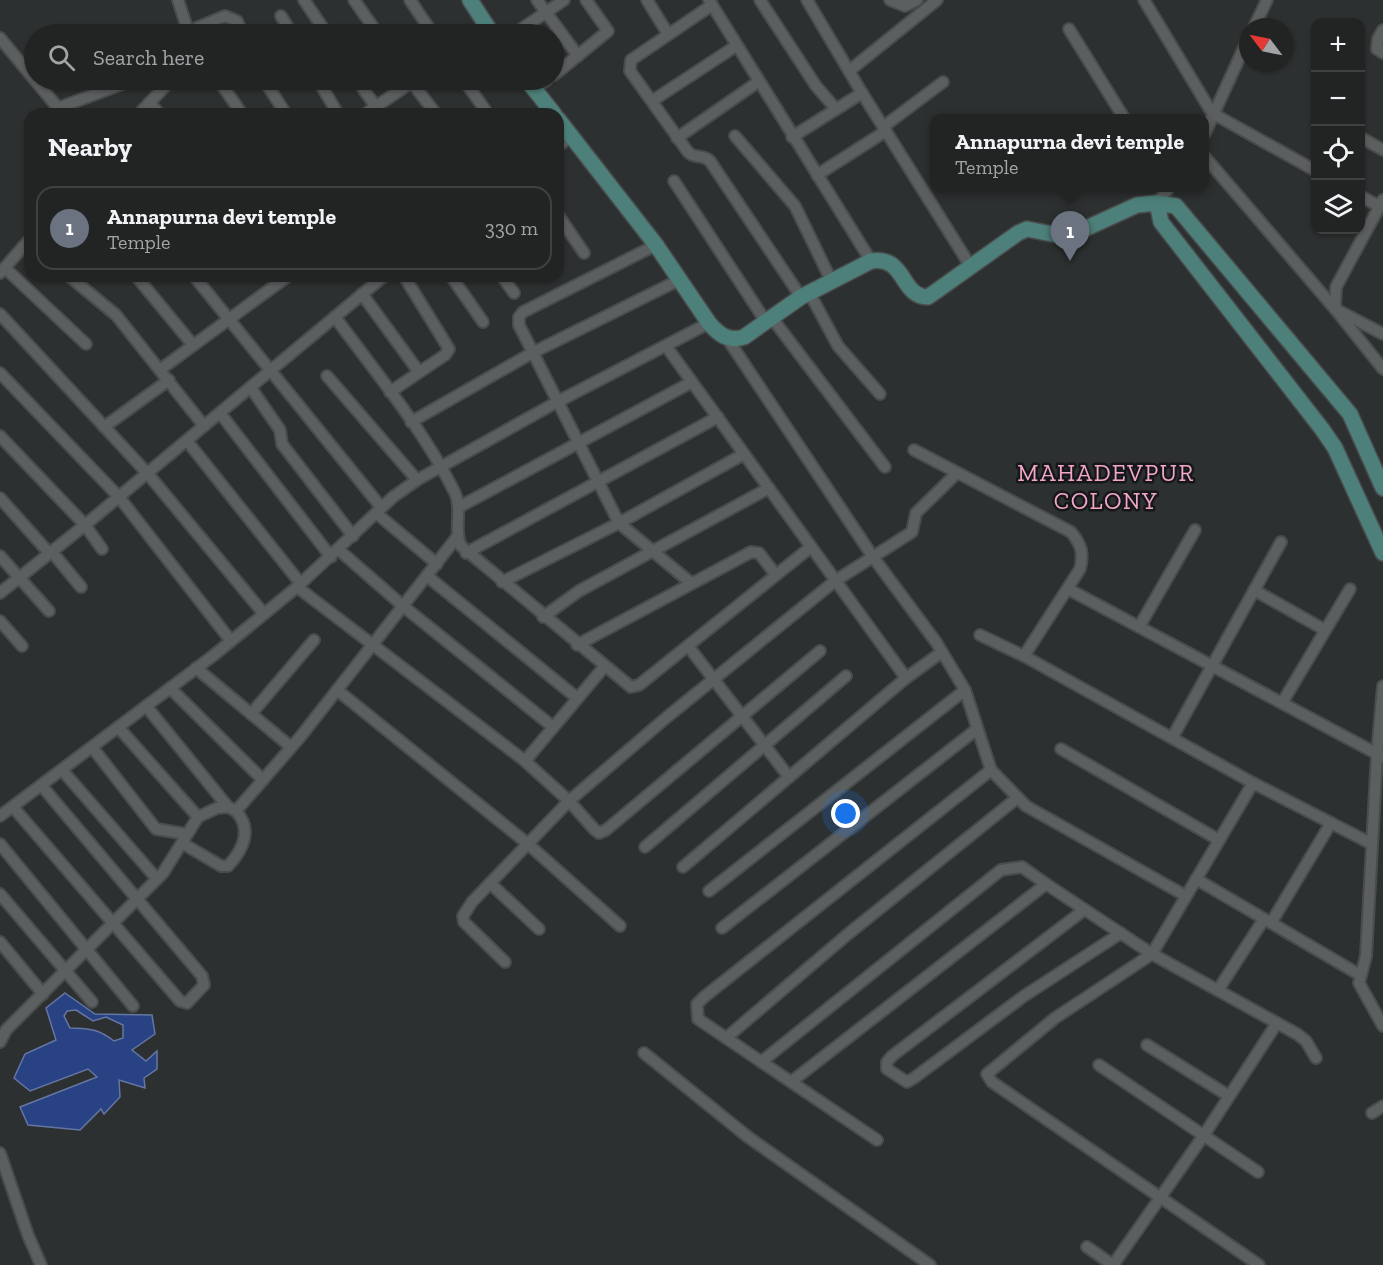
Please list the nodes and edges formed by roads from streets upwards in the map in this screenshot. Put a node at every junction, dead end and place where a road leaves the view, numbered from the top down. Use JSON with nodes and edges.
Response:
{"nodes":[{"id":1,"x":178,"y":0,"type":"edge"},
{"id":2,"x":303,"y":0,"type":"edge"},
{"id":3,"x":354,"y":0,"type":"edge"},
{"id":4,"x":410,"y":0,"type":"edge"},
{"id":5,"x":470,"y":0,"type":"edge"},
{"id":6,"x":537,"y":0,"type":"edge"},
{"id":7,"x":564,"y":0,"type":"edge"},
{"id":8,"x":586,"y":0,"type":"edge"},
{"id":9,"x":760,"y":0,"type":"edge"},
{"id":10,"x":807,"y":0,"type":"edge"},
{"id":11,"x":890,"y":0,"type":"edge"},
{"id":12,"x":917,"y":0,"type":"edge"},
{"id":13,"x":937,"y":0,"type":"edge"},
{"id":14,"x":1144,"y":0,"type":"edge"},
{"id":15,"x":1267,"y":0,"type":"edge"},
{"id":16,"x":650,"y":1,"type":"edge"},
{"id":17,"x":710,"y":3,"type":"edge"},
{"id":18,"x":546,"y":12,"type":"junction"},
{"id":19,"x":281,"y":16,"type":"dead end"},
{"id":20,"x":1258,"y":18,"type":"edge"},
{"id":21,"x":186,"y":24,"type":"edge"},
{"id":22,"x":208,"y":24,"type":"edge"},
{"id":23,"x":238,"y":24,"type":"edge"},
{"id":24,"x":286,"y":24,"type":"edge"},
{"id":25,"x":320,"y":24,"type":"edge"},
{"id":26,"x":371,"y":24,"type":"edge"},
{"id":27,"x":426,"y":24,"type":"edge"},
{"id":28,"x":481,"y":24,"type":"edge"},
{"id":29,"x":529,"y":24,"type":"edge"},
{"id":30,"x":555,"y":24,"type":"edge"},
{"id":31,"x":1070,"y":29,"type":"dead end"},
{"id":32,"x":1383,"y":30,"type":"edge"},
{"id":33,"x":668,"y":34,"type":"junction"},
{"id":34,"x":564,"y":37,"type":"edge"},
{"id":35,"x":0,"y":38,"type":"edge"},
{"id":36,"x":736,"y":46,"type":"junction"},
{"id":37,"x":1383,"y":53,"type":"edge"},
{"id":38,"x":578,"y":56,"type":"junction"},
{"id":39,"x":1239,"y":58,"type":"edge"},
{"id":40,"x":24,"y":66,"type":"edge"},
{"id":41,"x":564,"y":67,"type":"edge"},
{"id":42,"x":849,"y":71,"type":"junction"},
{"id":43,"x":758,"y":82,"type":"junction"},
{"id":44,"x":943,"y":82,"type":"dead end"},
{"id":45,"x":44,"y":90,"type":"edge"},
{"id":46,"x":110,"y":90,"type":"edge"},
{"id":47,"x":161,"y":90,"type":"edge"},
{"id":48,"x":225,"y":90,"type":"edge"},
{"id":49,"x":270,"y":90,"type":"edge"},
{"id":50,"x":324,"y":90,"type":"edge"},
{"id":51,"x":364,"y":90,"type":"edge"},
{"id":52,"x":401,"y":90,"type":"edge"},
{"id":53,"x":419,"y":90,"type":"edge"},
{"id":54,"x":471,"y":90,"type":"edge"},
{"id":55,"x":540,"y":90,"type":"edge"},
{"id":56,"x":862,"y":93,"type":"junction"},
{"id":57,"x":652,"y":101,"type":"junction"},
{"id":58,"x":149,"y":103,"type":"junction"},
{"id":59,"x":59,"y":108,"type":"edge"},
{"id":60,"x":68,"y":108,"type":"edge"},
{"id":61,"x":145,"y":108,"type":"edge"},
{"id":62,"x":154,"y":108,"type":"edge"},
{"id":63,"x":238,"y":108,"type":"edge"},
{"id":64,"x":282,"y":108,"type":"edge"},
{"id":65,"x":334,"y":108,"type":"edge"},
{"id":66,"x":377,"y":108,"type":"edge"},
{"id":67,"x":380,"y":108,"type":"edge"},
{"id":68,"x":432,"y":108,"type":"edge"},
{"id":69,"x":484,"y":108,"type":"edge"},
{"id":70,"x":551,"y":108,"type":"edge"},
{"id":71,"x":836,"y":109,"type":"junction"},
{"id":72,"x":1212,"y":113,"type":"junction"},
{"id":73,"x":1122,"y":114,"type":"edge"},
{"id":74,"x":1209,"y":122,"type":"edge"},
{"id":75,"x":564,"y":127,"type":"edge"},
{"id":76,"x":884,"y":129,"type":"junction"},
{"id":77,"x":735,"y":136,"type":"dead end"},
{"id":78,"x":572,"y":137,"type":"junction"},
{"id":79,"x":792,"y":137,"type":"junction"},
{"id":80,"x":677,"y":138,"type":"junction"},
{"id":81,"x":1365,"y":140,"type":"edge"},
{"id":82,"x":564,"y":142,"type":"edge"},
{"id":83,"x":1383,"y":150,"type":"edge"},
{"id":84,"x":1209,"y":162,"type":"edge"},
{"id":85,"x":1311,"y":168,"type":"edge"},
{"id":86,"x":817,"y":175,"type":"junction"},
{"id":87,"x":674,"y":181,"type":"dead end"},
{"id":88,"x":1164,"y":192,"type":"edge"},
{"id":89,"x":1365,"y":198,"type":"edge"},
{"id":90,"x":1157,"y":203,"type":"junction"},
{"id":91,"x":1381,"y":203,"type":"edge"},
{"id":92,"x":564,"y":224,"type":"edge"},
{"id":93,"x":656,"y":245,"type":"junction"},
{"id":94,"x":24,"y":248,"type":"edge"},
{"id":95,"x":584,"y":253,"type":"dead end"},
{"id":96,"x":871,"y":261,"type":"junction"},
{"id":97,"x":971,"y":267,"type":"junction"},
{"id":98,"x":2,"y":271,"type":"edge"},
{"id":99,"x":681,"y":279,"type":"junction"},
{"id":100,"x":831,"y":280,"type":"junction"},
{"id":101,"x":77,"y":282,"type":"edge"},
{"id":102,"x":141,"y":282,"type":"edge"},
{"id":103,"x":199,"y":282,"type":"edge"},
{"id":104,"x":280,"y":282,"type":"edge"},
{"id":105,"x":377,"y":282,"type":"edge"},
{"id":106,"x":408,"y":282,"type":"edge"},
{"id":107,"x":455,"y":282,"type":"edge"},
{"id":108,"x":506,"y":282,"type":"edge"},
{"id":109,"x":514,"y":293,"type":"dead end"},
{"id":110,"x":362,"y":294,"type":"junction"},
{"id":111,"x":805,"y":295,"type":"junction"},
{"id":112,"x":1335,"y":309,"type":"junction"},
{"id":113,"x":0,"y":314,"type":"edge"},
{"id":114,"x":335,"y":317,"type":"junction"},
{"id":115,"x":230,"y":319,"type":"junction"},
{"id":116,"x":769,"y":320,"type":"junction"},
{"id":117,"x":483,"y":322,"type":"dead end"},
{"id":118,"x":709,"y":323,"type":"junction"},
{"id":119,"x":1383,"y":334,"type":"edge"},
{"id":120,"x":727,"y":338,"type":"junction"},
{"id":121,"x":86,"y":344,"type":"dead end"},
{"id":122,"x":193,"y":345,"type":"junction"},
{"id":123,"x":666,"y":346,"type":"junction"},
{"id":124,"x":532,"y":353,"type":"junction"},
{"id":125,"x":161,"y":369,"type":"junction"},
{"id":126,"x":1383,"y":369,"type":"edge"},
{"id":127,"x":272,"y":370,"type":"junction"},
{"id":128,"x":419,"y":372,"type":"junction"},
{"id":129,"x":0,"y":373,"type":"edge"},
{"id":130,"x":327,"y":376,"type":"dead end"},
{"id":131,"x":169,"y":380,"type":"junction"},
{"id":132,"x":692,"y":382,"type":"junction"},
{"id":133,"x":250,"y":388,"type":"junction"},
{"id":134,"x":390,"y":392,"type":"junction"},
{"id":135,"x":880,"y":394,"type":"dead end"},
{"id":136,"x":557,"y":402,"type":"junction"},
{"id":137,"x":220,"y":413,"type":"junction"},
{"id":138,"x":718,"y":417,"type":"junction"},
{"id":139,"x":411,"y":422,"type":"junction"},
{"id":140,"x":204,"y":426,"type":"junction"},
{"id":141,"x":104,"y":427,"type":"junction"},
{"id":142,"x":0,"y":436,"type":"edge"},
{"id":143,"x":187,"y":441,"type":"junction"},
{"id":144,"x":579,"y":444,"type":"junction"},
{"id":145,"x":914,"y":450,"type":"dead end"},
{"id":146,"x":744,"y":454,"type":"junction"},
{"id":147,"x":441,"y":466,"type":"junction"},
{"id":148,"x":885,"y":467,"type":"dead end"},
{"id":149,"x":957,"y":473,"type":"junction"},
{"id":150,"x":148,"y":474,"type":"junction"},
{"id":151,"x":417,"y":480,"type":"junction"},
{"id":152,"x":598,"y":482,"type":"junction"},
{"id":153,"x":769,"y":488,"type":"junction"},
{"id":154,"x":1383,"y":488,"type":"edge"},
{"id":155,"x":119,"y":497,"type":"junction"},
{"id":156,"x":0,"y":498,"type":"edge"},
{"id":157,"x":459,"y":507,"type":"junction"},
{"id":158,"x":379,"y":510,"type":"junction"},
{"id":159,"x":619,"y":523,"type":"junction"},
{"id":160,"x":85,"y":525,"type":"junction"},
{"id":161,"x":1194,"y":530,"type":"dead end"},
{"id":162,"x":353,"y":536,"type":"junction"},
{"id":163,"x":457,"y":537,"type":"junction"},
{"id":164,"x":1281,"y":542,"type":"dead end"},
{"id":165,"x":811,"y":547,"type":"junction"},
{"id":166,"x":102,"y":549,"type":"dead end"},
{"id":167,"x":652,"y":552,"type":"junction"},
{"id":168,"x":51,"y":553,"type":"junction"},
{"id":169,"x":335,"y":553,"type":"junction"},
{"id":170,"x":466,"y":553,"type":"junction"},
{"id":171,"x":1383,"y":553,"type":"edge"},
{"id":172,"x":0,"y":556,"type":"edge"},
{"id":173,"x":873,"y":557,"type":"junction"},
{"id":174,"x":437,"y":564,"type":"junction"},
{"id":175,"x":776,"y":575,"type":"junction"},
{"id":176,"x":426,"y":576,"type":"junction"},
{"id":177,"x":20,"y":578,"type":"junction"},
{"id":178,"x":835,"y":581,"type":"junction"},
{"id":179,"x":502,"y":582,"type":"junction"},
{"id":180,"x":691,"y":583,"type":"junction"},
{"id":181,"x":299,"y":585,"type":"junction"},
{"id":182,"x":81,"y":587,"type":"dead end"},
{"id":183,"x":1068,"y":589,"type":"junction"},
{"id":184,"x":1350,"y":589,"type":"dead end"},
{"id":185,"x":1254,"y":590,"type":"junction"},
{"id":186,"x":0,"y":593,"type":"edge"},
{"id":187,"x":403,"y":606,"type":"junction"},
{"id":188,"x":49,"y":611,"type":"dead end"},
{"id":189,"x":264,"y":614,"type":"junction"},
{"id":190,"x":543,"y":617,"type":"junction"},
{"id":191,"x":0,"y":621,"type":"edge"},
{"id":192,"x":1139,"y":627,"type":"junction"},
{"id":193,"x":1325,"y":630,"type":"junction"},
{"id":194,"x":980,"y":635,"type":"dead end"},
{"id":195,"x":314,"y":640,"type":"dead end"},
{"id":196,"x":231,"y":641,"type":"junction"},
{"id":197,"x":373,"y":645,"type":"junction"},
{"id":198,"x":577,"y":645,"type":"junction"},
{"id":199,"x":22,"y":646,"type":"dead end"},
{"id":200,"x":688,"y":646,"type":"junction"},
{"id":201,"x":820,"y":651,"type":"dead end"},
{"id":202,"x":942,"y":652,"type":"junction"},
{"id":203,"x":1024,"y":656,"type":"junction"},
{"id":204,"x":1211,"y":665,"type":"junction"},
{"id":205,"x":604,"y":667,"type":"junction"},
{"id":206,"x":196,"y":668,"type":"junction"},
{"id":207,"x":846,"y":676,"type":"dead end"},
{"id":208,"x":906,"y":678,"type":"junction"},
{"id":209,"x":713,"y":679,"type":"junction"},
{"id":210,"x":1383,"y":686,"type":"edge"},
{"id":211,"x":170,"y":688,"type":"junction"},
{"id":212,"x":338,"y":690,"type":"junction"},
{"id":213,"x":965,"y":690,"type":"junction"},
{"id":214,"x":577,"y":698,"type":"junction"},
{"id":215,"x":1282,"y":703,"type":"junction"},
{"id":216,"x":146,"y":706,"type":"junction"},
{"id":217,"x":251,"y":714,"type":"junction"},
{"id":218,"x":741,"y":715,"type":"junction"},
{"id":219,"x":118,"y":727,"type":"junction"},
{"id":220,"x":553,"y":727,"type":"junction"},
{"id":221,"x":977,"y":729,"type":"junction"},
{"id":222,"x":1172,"y":738,"type":"junction"},
{"id":223,"x":764,"y":746,"type":"junction"},
{"id":224,"x":92,"y":747,"type":"junction"},
{"id":225,"x":291,"y":747,"type":"junction"},
{"id":226,"x":1061,"y":750,"type":"dead end"},
{"id":227,"x":1380,"y":756,"type":"edge"},
{"id":228,"x":525,"y":761,"type":"junction"},
{"id":229,"x":62,"y":770,"type":"junction"},
{"id":230,"x":991,"y":770,"type":"junction"},
{"id":231,"x":789,"y":777,"type":"junction"},
{"id":232,"x":263,"y":780,"type":"junction"},
{"id":233,"x":1253,"y":783,"type":"junction"},
{"id":234,"x":41,"y":785,"type":"junction"},
{"id":235,"x":1016,"y":799,"type":"junction"},
{"id":236,"x":569,"y":801,"type":"junction"},
{"id":237,"x":13,"y":807,"type":"junction"},
{"id":238,"x":232,"y":809,"type":"junction"},
{"id":239,"x":0,"y":816,"type":"edge"},
{"id":240,"x":198,"y":817,"type":"junction"},
{"id":241,"x":1331,"y":823,"type":"junction"},
{"id":242,"x":184,"y":838,"type":"junction"},
{"id":243,"x":1219,"y":840,"type":"junction"},
{"id":244,"x":0,"y":844,"type":"edge"},
{"id":245,"x":528,"y":844,"type":"junction"},
{"id":246,"x":1372,"y":844,"type":"junction"},
{"id":247,"x":645,"y":847,"type":"dead end"},
{"id":248,"x":683,"y":867,"type":"dead end"},
{"id":249,"x":157,"y":879,"type":"junction"},
{"id":250,"x":1196,"y":879,"type":"junction"},
{"id":251,"x":490,"y":883,"type":"junction"},
{"id":252,"x":1046,"y":884,"type":"junction"},
{"id":253,"x":708,"y":891,"type":"dead end"},
{"id":254,"x":0,"y":894,"type":"edge"},
{"id":255,"x":1186,"y":896,"type":"junction"},
{"id":256,"x":136,"y":900,"type":"junction"},
{"id":257,"x":1084,"y":910,"type":"junction"},
{"id":258,"x":1268,"y":921,"type":"junction"},
{"id":259,"x":112,"y":924,"type":"junction"},
{"id":260,"x":620,"y":926,"type":"dead end"},
{"id":261,"x":722,"y":928,"type":"dead end"},
{"id":262,"x":538,"y":929,"type":"dead end"},
{"id":263,"x":1121,"y":933,"type":"junction"},
{"id":264,"x":0,"y":942,"type":"edge"},
{"id":265,"x":89,"y":949,"type":"junction"},
{"id":266,"x":1152,"y":954,"type":"junction"},
{"id":267,"x":505,"y":962,"type":"dead end"},
{"id":268,"x":66,"y":971,"type":"junction"},
{"id":269,"x":1360,"y":975,"type":"junction"},
{"id":270,"x":1218,"y":990,"type":"junction"},
{"id":271,"x":43,"y":994,"type":"junction"},
{"id":272,"x":92,"y":1002,"type":"dead end"},
{"id":273,"x":133,"y":1006,"type":"dead end"},
{"id":274,"x":1277,"y":1023,"type":"junction"},
{"id":275,"x":1383,"y":1026,"type":"edge"},
{"id":276,"x":726,"y":1038,"type":"junction"},
{"id":277,"x":0,"y":1042,"type":"edge"},
{"id":278,"x":1147,"y":1045,"type":"dead end"},
{"id":279,"x":644,"y":1053,"type":"dead end"},
{"id":280,"x":1316,"y":1058,"type":"dead end"},
{"id":281,"x":761,"y":1062,"type":"junction"},
{"id":282,"x":1099,"y":1065,"type":"dead end"},
{"id":283,"x":790,"y":1082,"type":"junction"},
{"id":284,"x":1229,"y":1096,"type":"junction"},
{"id":285,"x":1383,"y":1106,"type":"edge"},
{"id":286,"x":1372,"y":1113,"type":"dead end"},
{"id":287,"x":1204,"y":1135,"type":"junction"},
{"id":288,"x":877,"y":1140,"type":"dead end"},
{"id":289,"x":0,"y":1152,"type":"edge"},
{"id":290,"x":1258,"y":1172,"type":"dead end"},
{"id":291,"x":1160,"y":1195,"type":"junction"},
{"id":292,"x":1087,"y":1247,"type":"dead end"},
{"id":293,"x":41,"y":1265,"type":"edge"},
{"id":294,"x":930,"y":1265,"type":"edge"},
{"id":295,"x":1259,"y":1265,"type":"edge"}],
"edges":[{"from":1,"to":21,"type":"street"},
{"from":2,"to":25,"type":"street"},
{"from":3,"to":26,"type":"street"},
{"from":4,"to":27,"type":"street"},
{"from":5,"to":28,"type":"street"},
{"from":6,"to":18,"type":"street"},
{"from":7,"to":18,"type":"street"},
{"from":8,"to":38,"type":"street"},
{"from":9,"to":71,"type":"street"},
{"from":10,"to":42,"type":"street"},
{"from":11,"to":12,"type":"street"},
{"from":13,"to":42,"type":"street"},
{"from":14,"to":72,"type":"street"},
{"from":15,"to":20,"type":"street"},
{"from":16,"to":33,"type":"street"},
{"from":17,"to":33,"type":"street"},
{"from":17,"to":36,"type":"street"},
{"from":18,"to":29,"type":"street"},
{"from":18,"to":30,"type":"street"},
{"from":19,"to":24,"type":"street"},
{"from":22,"to":23,"type":"street"},
{"from":31,"to":73,"type":"street"},
{"from":32,"to":37,"type":"street"},
{"from":33,"to":57,"type":"street"},
{"from":34,"to":38,"type":"street"},
{"from":35,"to":40,"type":"street"},
{"from":36,"to":43,"type":"street"},
{"from":36,"to":57,"type":"street"},
{"from":38,"to":41,"type":"street"},
{"from":39,"to":72,"type":"street"},
{"from":42,"to":56,"type":"street"},
{"from":43,"to":79,"type":"street"},
{"from":43,"to":80,"type":"street"},
{"from":44,"to":76,"type":"street"},
{"from":45,"to":59,"type":"street"},
{"from":46,"to":60,"type":"street"},
{"from":47,"to":58,"type":"street"},
{"from":48,"to":63,"type":"street"},
{"from":49,"to":64,"type":"street"},
{"from":50,"to":65,"type":"street"},
{"from":51,"to":66,"type":"street"},
{"from":52,"to":67,"type":"street"},
{"from":53,"to":68,"type":"street"},
{"from":54,"to":69,"type":"street"},
{"from":55,"to":70,"type":"street"},
{"from":56,"to":71,"type":"street"},
{"from":56,"to":76,"type":"street"},
{"from":57,"to":80,"type":"street"},
{"from":58,"to":61,"type":"street"},
{"from":58,"to":62,"type":"street"},
{"from":71,"to":79,"type":"street"},
{"from":72,"to":74,"type":"street"},
{"from":72,"to":85,"type":"street"},
{"from":75,"to":78,"type":"street"},
{"from":76,"to":86,"type":"street"},
{"from":76,"to":97,"type":"street"},
{"from":77,"to":100,"type":"street"},
{"from":78,"to":82,"type":"street"},
{"from":78,"to":93,"type":"street"},
{"from":79,"to":86,"type":"street"},
{"from":80,"to":111,"type":"street"},
{"from":81,"to":83,"type":"street"},
{"from":84,"to":112,"type":"street"},
{"from":86,"to":96,"type":"street"},
{"from":87,"to":116,"type":"street"},
{"from":88,"to":90,"type":"street"},
{"from":89,"to":91,"type":"street"},
{"from":90,"to":97,"type":"street"},
{"from":90,"to":154,"type":"street"},
{"from":90,"to":171,"type":"street"},
{"from":91,"to":112,"type":"street"},
{"from":92,"to":95,"type":"street"},
{"from":93,"to":99,"type":"street"},
{"from":93,"to":124,"type":"street"},
{"from":94,"to":98,"type":"street"},
{"from":96,"to":97,"type":"street"},
{"from":96,"to":100,"type":"street"},
{"from":98,"to":121,"type":"street"},
{"from":99,"to":118,"type":"street"},
{"from":99,"to":124,"type":"street"},
{"from":100,"to":111,"type":"street"},
{"from":101,"to":125,"type":"street"},
{"from":102,"to":122,"type":"street"},
{"from":103,"to":115,"type":"street"},
{"from":104,"to":115,"type":"street"},
{"from":105,"to":110,"type":"street"},
{"from":106,"to":128,"type":"street"},
{"from":107,"to":117,"type":"street"},
{"from":108,"to":109,"type":"street"},
{"from":110,"to":114,"type":"street"},
{"from":110,"to":128,"type":"street"},
{"from":111,"to":116,"type":"street"},
{"from":111,"to":135,"type":"street"},
{"from":112,"to":119,"type":"street"},
{"from":112,"to":126,"type":"street"},
{"from":113,"to":141,"type":"street"},
{"from":114,"to":127,"type":"street"},
{"from":114,"to":134,"type":"street"},
{"from":115,"to":122,"type":"street"},
{"from":115,"to":127,"type":"street"},
{"from":116,"to":120,"type":"street"},
{"from":116,"to":148,"type":"street"},
{"from":118,"to":120,"type":"street"},
{"from":118,"to":123,"type":"street"},
{"from":120,"to":173,"type":"street"},
{"from":122,"to":125,"type":"street"},
{"from":123,"to":132,"type":"street"},
{"from":123,"to":136,"type":"street"},
{"from":124,"to":136,"type":"street"},
{"from":124,"to":139,"type":"street"},
{"from":125,"to":131,"type":"street"},
{"from":127,"to":133,"type":"street"},
{"from":127,"to":158,"type":"street"},
{"from":128,"to":134,"type":"street"},
{"from":129,"to":155,"type":"street"},
{"from":130,"to":151,"type":"street"},
{"from":131,"to":140,"type":"street"},
{"from":131,"to":141,"type":"street"},
{"from":132,"to":138,"type":"street"},
{"from":132,"to":144,"type":"street"},
{"from":133,"to":137,"type":"street"},
{"from":133,"to":162,"type":"street"},
{"from":134,"to":139,"type":"street"},
{"from":136,"to":144,"type":"street"},
{"from":136,"to":147,"type":"street"},
{"from":137,"to":140,"type":"street"},
{"from":137,"to":169,"type":"street"},
{"from":138,"to":146,"type":"street"},
{"from":138,"to":152,"type":"street"},
{"from":139,"to":147,"type":"street"},
{"from":140,"to":143,"type":"street"},
{"from":141,"to":150,"type":"street"},
{"from":142,"to":160,"type":"street"},
{"from":143,"to":150,"type":"street"},
{"from":143,"to":181,"type":"street"},
{"from":144,"to":152,"type":"street"},
{"from":144,"to":157,"type":"street"},
{"from":145,"to":149,"type":"street"},
{"from":146,"to":153,"type":"street"},
{"from":146,"to":159,"type":"street"},
{"from":147,"to":151,"type":"street"},
{"from":147,"to":157,"type":"street"},
{"from":149,"to":173,"type":"street"},
{"from":149,"to":183,"type":"street"},
{"from":150,"to":155,"type":"street"},
{"from":150,"to":189,"type":"street"},
{"from":151,"to":158,"type":"street"},
{"from":152,"to":159,"type":"street"},
{"from":152,"to":170,"type":"street"},
{"from":153,"to":165,"type":"street"},
{"from":153,"to":167,"type":"street"},
{"from":155,"to":160,"type":"street"},
{"from":155,"to":196,"type":"street"},
{"from":156,"to":168,"type":"street"},
{"from":157,"to":163,"type":"street"},
{"from":158,"to":162,"type":"street"},
{"from":158,"to":174,"type":"street"},
{"from":159,"to":167,"type":"street"},
{"from":159,"to":179,"type":"street"},
{"from":160,"to":166,"type":"street"},
{"from":160,"to":168,"type":"street"},
{"from":161,"to":192,"type":"street"},
{"from":162,"to":169,"type":"street"},
{"from":163,"to":170,"type":"street"},
{"from":163,"to":174,"type":"street"},
{"from":164,"to":185,"type":"street"},
{"from":165,"to":175,"type":"street"},
{"from":165,"to":178,"type":"street"},
{"from":167,"to":180,"type":"street"},
{"from":167,"to":190,"type":"street"},
{"from":168,"to":177,"type":"street"},
{"from":168,"to":182,"type":"street"},
{"from":169,"to":181,"type":"street"},
{"from":169,"to":187,"type":"street"},
{"from":170,"to":179,"type":"street"},
{"from":172,"to":177,"type":"street"},
{"from":173,"to":178,"type":"street"},
{"from":173,"to":202,"type":"street"},
{"from":174,"to":176,"type":"street"},
{"from":175,"to":180,"type":"street"},
{"from":175,"to":200,"type":"street"},
{"from":176,"to":187,"type":"street"},
{"from":176,"to":214,"type":"street"},
{"from":177,"to":186,"type":"street"},
{"from":177,"to":188,"type":"street"},
{"from":178,"to":208,"type":"street"},
{"from":178,"to":209,"type":"street"},
{"from":179,"to":190,"type":"street"},
{"from":180,"to":198,"type":"street"},
{"from":181,"to":189,"type":"street"},
{"from":181,"to":197,"type":"street"},
{"from":183,"to":192,"type":"street"},
{"from":183,"to":203,"type":"street"},
{"from":184,"to":193,"type":"street"},
{"from":185,"to":193,"type":"street"},
{"from":185,"to":204,"type":"street"},
{"from":187,"to":197,"type":"street"},
{"from":187,"to":220,"type":"street"},
{"from":189,"to":196,"type":"street"},
{"from":190,"to":198,"type":"street"},
{"from":191,"to":199,"type":"street"},
{"from":192,"to":204,"type":"street"},
{"from":193,"to":215,"type":"street"},
{"from":194,"to":203,"type":"street"},
{"from":195,"to":217,"type":"street"},
{"from":196,"to":206,"type":"street"},
{"from":197,"to":212,"type":"street"},
{"from":197,"to":228,"type":"street"},
{"from":198,"to":205,"type":"street"},
{"from":200,"to":205,"type":"street"},
{"from":200,"to":209,"type":"street"},
{"from":201,"to":218,"type":"street"},
{"from":202,"to":208,"type":"street"},
{"from":202,"to":213,"type":"street"},
{"from":203,"to":222,"type":"street"},
{"from":204,"to":215,"type":"street"},
{"from":204,"to":222,"type":"street"},
{"from":205,"to":214,"type":"street"},
{"from":206,"to":211,"type":"street"},
{"from":206,"to":217,"type":"street"},
{"from":207,"to":223,"type":"street"},
{"from":208,"to":231,"type":"street"},
{"from":209,"to":218,"type":"street"},
{"from":209,"to":236,"type":"street"},
{"from":210,"to":227,"type":"street"},
{"from":211,"to":216,"type":"street"},
{"from":211,"to":232,"type":"street"},
{"from":212,"to":225,"type":"street"},
{"from":212,"to":245,"type":"street"},
{"from":213,"to":221,"type":"street"},
{"from":213,"to":253,"type":"street"},
{"from":214,"to":220,"type":"street"},
{"from":215,"to":227,"type":"street"},
{"from":216,"to":219,"type":"street"},
{"from":216,"to":238,"type":"street"},
{"from":217,"to":225,"type":"street"},
{"from":218,"to":223,"type":"street"},
{"from":218,"to":236,"type":"street"},
{"from":219,"to":224,"type":"street"},
{"from":219,"to":240,"type":"street"},
{"from":220,"to":228,"type":"street"},
{"from":221,"to":230,"type":"street"},
{"from":221,"to":261,"type":"street"},
{"from":222,"to":233,"type":"street"},
{"from":223,"to":231,"type":"street"},
{"from":223,"to":247,"type":"street"},
{"from":224,"to":229,"type":"street"},
{"from":224,"to":242,"type":"street"},
{"from":225,"to":232,"type":"street"},
{"from":226,"to":243,"type":"street"},
{"from":227,"to":246,"type":"street"},
{"from":228,"to":236,"type":"street"},
{"from":229,"to":234,"type":"street"},
{"from":229,"to":249,"type":"street"},
{"from":230,"to":235,"type":"street"},
{"from":230,"to":276,"type":"street"},
{"from":231,"to":248,"type":"street"},
{"from":232,"to":238,"type":"street"},
{"from":233,"to":241,"type":"street"},
{"from":233,"to":243,"type":"street"},
{"from":234,"to":237,"type":"street"},
{"from":234,"to":256,"type":"street"},
{"from":235,"to":255,"type":"street"},
{"from":235,"to":276,"type":"street"},
{"from":236,"to":245,"type":"street"},
{"from":237,"to":239,"type":"street"},
{"from":237,"to":259,"type":"street"},
{"from":238,"to":240,"type":"street"},
{"from":238,"to":242,"type":"street"},
{"from":240,"to":242,"type":"street"},
{"from":241,"to":246,"type":"street"},
{"from":241,"to":258,"type":"street"},
{"from":242,"to":249,"type":"street"},
{"from":243,"to":250,"type":"street"},
{"from":244,"to":265,"type":"street"},
{"from":245,"to":251,"type":"street"},
{"from":245,"to":260,"type":"street"},
{"from":246,"to":269,"type":"street"},
{"from":249,"to":256,"type":"street"},
{"from":250,"to":255,"type":"street"},
{"from":250,"to":258,"type":"street"},
{"from":251,"to":262,"type":"street"},
{"from":251,"to":267,"type":"street"},
{"from":252,"to":257,"type":"street"},
{"from":252,"to":281,"type":"street"},
{"from":252,"to":283,"type":"street"},
{"from":254,"to":268,"type":"street"},
{"from":255,"to":266,"type":"street"},
{"from":256,"to":259,"type":"street"},
{"from":256,"to":259,"type":"street"},
{"from":257,"to":263,"type":"street"},
{"from":257,"to":263,"type":"street"},
{"from":258,"to":269,"type":"street"},
{"from":258,"to":270,"type":"street"},
{"from":259,"to":265,"type":"street"},
{"from":263,"to":266,"type":"street"},
{"from":264,"to":271,"type":"street"},
{"from":265,"to":268,"type":"street"},
{"from":265,"to":273,"type":"street"},
{"from":266,"to":270,"type":"street"},
{"from":266,"to":291,"type":"street"},
{"from":268,"to":271,"type":"street"},
{"from":268,"to":272,"type":"street"},
{"from":269,"to":275,"type":"street"},
{"from":270,"to":274,"type":"street"},
{"from":271,"to":277,"type":"street"},
{"from":274,"to":280,"type":"street"},
{"from":274,"to":284,"type":"street"},
{"from":276,"to":281,"type":"street"},
{"from":278,"to":284,"type":"street"},
{"from":279,"to":294,"type":"street"},
{"from":281,"to":283,"type":"street"},
{"from":282,"to":287,"type":"street"},
{"from":283,"to":288,"type":"street"},
{"from":284,"to":287,"type":"street"},
{"from":285,"to":286,"type":"street"},
{"from":287,"to":290,"type":"street"},
{"from":287,"to":291,"type":"street"},
{"from":289,"to":293,"type":"street"},
{"from":291,"to":292,"type":"street"},
{"from":291,"to":295,"type":"street"}]}
